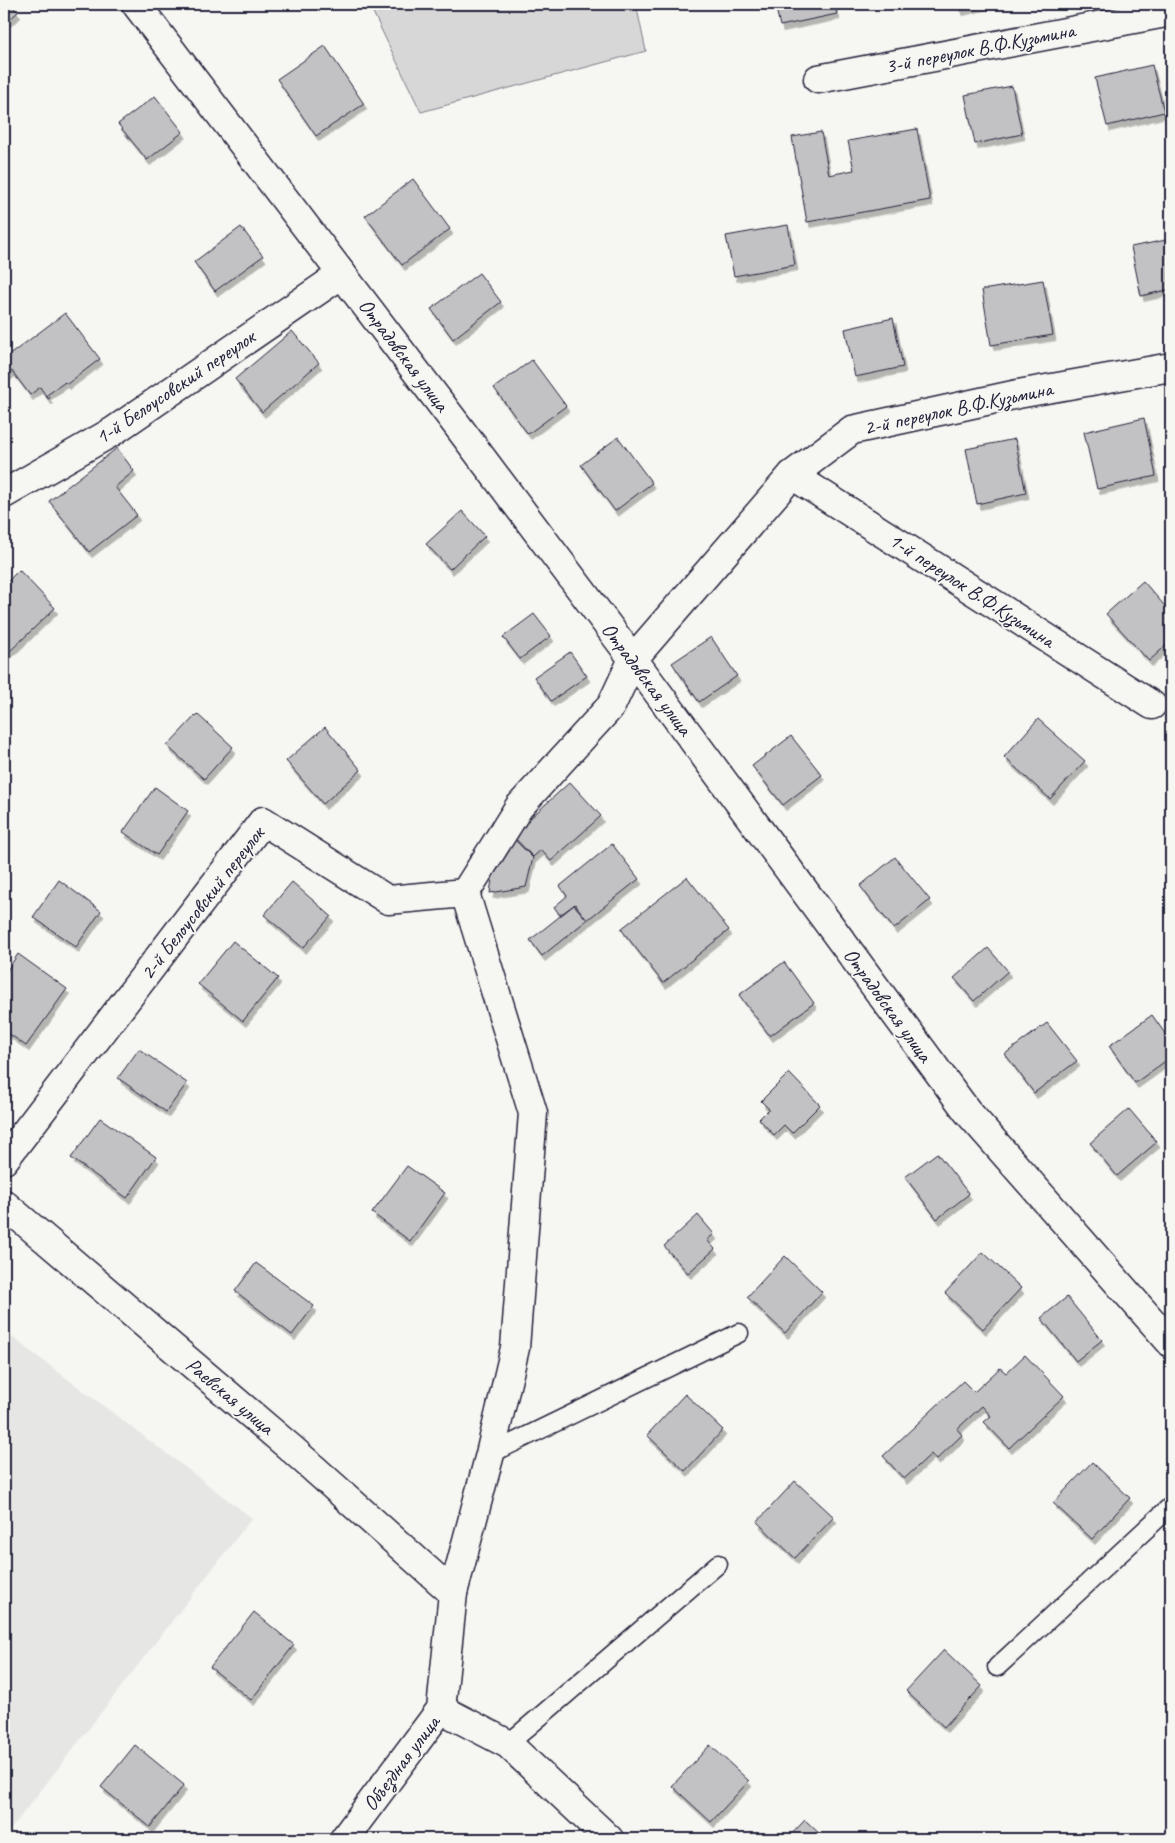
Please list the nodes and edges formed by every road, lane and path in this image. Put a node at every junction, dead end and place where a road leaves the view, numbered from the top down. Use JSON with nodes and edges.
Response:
{"nodes":[{"id":1,"x":136,"y":4,"type":"edge"},
{"id":2,"x":1171,"y":12,"type":"edge"},
{"id":3,"x":818,"y":79,"type":"dead end"},
{"id":4,"x":342,"y":274,"type":"junction"},
{"id":5,"x":1171,"y":367,"type":"edge"},
{"id":6,"x":792,"y":475,"type":"junction"},
{"id":7,"x":4,"y":494,"type":"edge"},
{"id":8,"x":633,"y":659,"type":"junction"},
{"id":9,"x":1152,"y":705,"type":"dead end"},
{"id":10,"x":465,"y":893,"type":"junction"},
{"id":11,"x":4,"y":1160,"type":"edge"},
{"id":12,"x":4,"y":1204,"type":"edge"},
{"id":13,"x":739,"y":1333,"type":"dead end"},
{"id":14,"x":1171,"y":1343,"type":"edge"},
{"id":15,"x":490,"y":1454,"type":"junction"},
{"id":16,"x":1171,"y":1506,"type":"edge"},
{"id":17,"x":718,"y":1564,"type":"dead end"},
{"id":18,"x":453,"y":1592,"type":"junction"},
{"id":19,"x":997,"y":1667,"type":"dead end"},
{"id":20,"x":441,"y":1709,"type":"junction"},
{"id":21,"x":508,"y":1744,"type":"junction"},
{"id":22,"x":344,"y":1839,"type":"edge"},
{"id":23,"x":609,"y":1839,"type":"edge"}],
"edges":[{"from":1,"to":4,"type":"street","name":"Отрадовская улица"},
{"from":2,"to":3,"type":"street","name":"3-й переулок В.Ф.Кузьмина"},
{"from":4,"to":7,"type":"street","name":"1-й Белоусовский переулок"},
{"from":4,"to":8,"type":"street","name":"Отрадовская улица"},
{"from":5,"to":6,"type":"street","name":"2-й переулок В.Ф.Кузьмина"},
{"from":6,"to":8,"type":"street","name":"2-й переулок В.Ф.Кузьмина"},
{"from":6,"to":9,"type":"street","name":"1-й переулок В.Ф.Кузьмина"},
{"from":8,"to":10,"type":"street","name":"2-й переулок В.Ф.Кузьмина"},
{"from":8,"to":14,"type":"street","name":"Отрадовская улица"},
{"from":10,"to":11,"type":"street","name":"2-й Белоусовский переулок"},
{"from":10,"to":15,"type":"street","name":"Объездная улица"},
{"from":12,"to":18,"type":"street","name":"Раевская улица"},
{"from":13,"to":15,"type":"lane"},
{"from":15,"to":18,"type":"street","name":"Объездная улица"},
{"from":16,"to":19,"type":"lane"},
{"from":17,"to":21,"type":"lane"},
{"from":18,"to":20,"type":"street","name":"Объездная улица"},
{"from":20,"to":21,"type":"street"},
{"from":20,"to":22,"type":"street","name":"Объездная улица"},
{"from":21,"to":23,"type":"street"}]}
